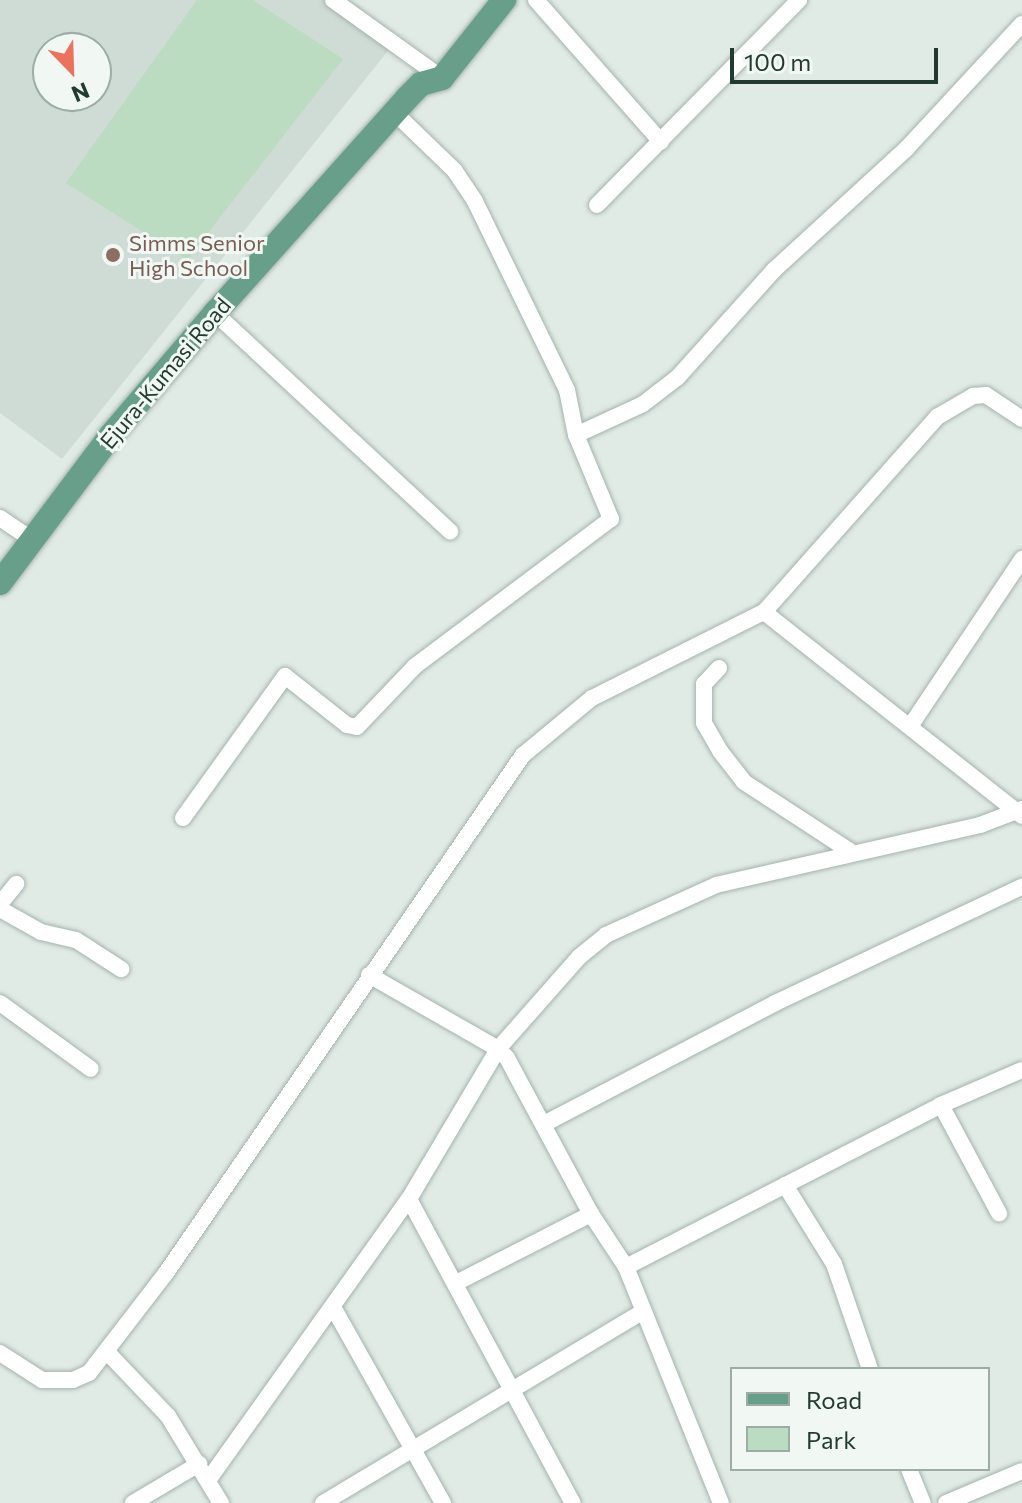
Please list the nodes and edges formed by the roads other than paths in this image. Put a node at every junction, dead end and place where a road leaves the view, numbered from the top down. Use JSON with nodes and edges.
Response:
{"nodes":[{"id":1,"x":333,"y":0,"type":"edge"},
{"id":2,"x":504,"y":0,"type":"edge"},
{"id":3,"x":536,"y":0,"type":"edge"},
{"id":4,"x":799,"y":0,"type":"edge"},
{"id":5,"x":1022,"y":24,"type":"edge"},
{"id":6,"x":442,"y":78,"type":"junction"},
{"id":7,"x":394,"y":112,"type":"junction"},
{"id":8,"x":661,"y":142,"type":"junction"},
{"id":9,"x":597,"y":205,"type":"dead end"},
{"id":10,"x":215,"y":313,"type":"junction"},
{"id":11,"x":1022,"y":419,"type":"edge"},
{"id":12,"x":576,"y":435,"type":"junction"},
{"id":13,"x":0,"y":518,"type":"edge"},
{"id":14,"x":450,"y":531,"type":"dead end"},
{"id":15,"x":33,"y":540,"type":"junction"},
{"id":16,"x":1022,"y":559,"type":"edge"},
{"id":17,"x":0,"y":583,"type":"edge"},
{"id":18,"x":764,"y":612,"type":"junction"},
{"id":19,"x":719,"y":668,"type":"dead end"},
{"id":20,"x":911,"y":725,"type":"junction"},
{"id":21,"x":1021,"y":812,"type":"edge"},
{"id":22,"x":183,"y":818,"type":"dead end"},
{"id":23,"x":850,"y":851,"type":"junction"},
{"id":24,"x":16,"y":884,"type":"dead end"},
{"id":25,"x":1022,"y":887,"type":"edge"},
{"id":26,"x":0,"y":906,"type":"edge"},
{"id":27,"x":121,"y":969,"type":"dead end"},
{"id":28,"x":369,"y":975,"type":"junction"},
{"id":29,"x":1,"y":1005,"type":"edge"},
{"id":30,"x":498,"y":1049,"type":"junction"},
{"id":31,"x":91,"y":1069,"type":"dead end"},
{"id":32,"x":1022,"y":1070,"type":"edge"},
{"id":33,"x":941,"y":1105,"type":"junction"},
{"id":34,"x":544,"y":1124,"type":"junction"},
{"id":35,"x":785,"y":1185,"type":"junction"},
{"id":36,"x":409,"y":1199,"type":"junction"},
{"id":37,"x":999,"y":1213,"type":"dead end"},
{"id":38,"x":591,"y":1214,"type":"junction"},
{"id":39,"x":626,"y":1267,"type":"junction"},
{"id":40,"x":456,"y":1283,"type":"junction"},
{"id":41,"x":333,"y":1307,"type":"junction"},
{"id":42,"x":641,"y":1313,"type":"junction"},
{"id":43,"x":0,"y":1353,"type":"edge"},
{"id":44,"x":108,"y":1353,"type":"junction"},
{"id":45,"x":869,"y":1367,"type":"edge"},
{"id":46,"x":511,"y":1393,"type":"junction"},
{"id":47,"x":411,"y":1449,"type":"junction"},
{"id":48,"x":204,"y":1471,"type":"junction"},
{"id":49,"x":910,"y":1471,"type":"edge"},
{"id":50,"x":1022,"y":1471,"type":"edge"},
{"id":51,"x":133,"y":1503,"type":"edge"},
{"id":52,"x":221,"y":1503,"type":"edge"},
{"id":53,"x":323,"y":1503,"type":"edge"},
{"id":54,"x":443,"y":1503,"type":"edge"},
{"id":55,"x":573,"y":1503,"type":"edge"},
{"id":56,"x":721,"y":1503,"type":"edge"},
{"id":57,"x":923,"y":1503,"type":"edge"},
{"id":58,"x":946,"y":1503,"type":"edge"}],
"edges":[{"from":1,"to":6,"type":"street"},
{"from":2,"to":6,"type":"main road","name":"Ejura-Kumasi Road"},
{"from":3,"to":8,"type":"street"},
{"from":4,"to":8,"type":"street"},
{"from":5,"to":12,"type":"street"},
{"from":6,"to":7,"type":"main road","name":"Ejura-Kumasi Road"},
{"from":7,"to":10,"type":"main road","name":"Ejura-Kumasi Road"},
{"from":7,"to":12,"type":"street"},
{"from":8,"to":9,"type":"street"},
{"from":10,"to":14,"type":"street"},
{"from":10,"to":15,"type":"main road","name":"Ejura-Kumasi Road"},
{"from":11,"to":18,"type":"street"},
{"from":12,"to":22,"type":"street"},
{"from":13,"to":15,"type":"street"},
{"from":15,"to":17,"type":"main road","name":"Ejura-Kumasi Road"},
{"from":16,"to":20,"type":"street"},
{"from":18,"to":20,"type":"street"},
{"from":18,"to":28,"type":"street"},
{"from":19,"to":23,"type":"street"},
{"from":20,"to":21,"type":"street"},
{"from":21,"to":23,"type":"street"},
{"from":23,"to":30,"type":"street"},
{"from":24,"to":26,"type":"street"},
{"from":25,"to":34,"type":"street"},
{"from":26,"to":27,"type":"street"},
{"from":28,"to":30,"type":"street"},
{"from":28,"to":44,"type":"street"},
{"from":29,"to":31,"type":"street"},
{"from":30,"to":34,"type":"street"},
{"from":30,"to":36,"type":"street"},
{"from":32,"to":33,"type":"street"},
{"from":33,"to":35,"type":"street"},
{"from":33,"to":37,"type":"street"},
{"from":34,"to":38,"type":"street"},
{"from":35,"to":39,"type":"street"},
{"from":35,"to":45,"type":"street"},
{"from":36,"to":40,"type":"street"},
{"from":36,"to":41,"type":"street"},
{"from":38,"to":39,"type":"street"},
{"from":38,"to":40,"type":"street"},
{"from":39,"to":42,"type":"street"},
{"from":40,"to":46,"type":"street"},
{"from":41,"to":47,"type":"street"},
{"from":41,"to":48,"type":"street"},
{"from":42,"to":46,"type":"street"},
{"from":42,"to":56,"type":"street"},
{"from":43,"to":44,"type":"street"},
{"from":44,"to":48,"type":"street"},
{"from":46,"to":47,"type":"street"},
{"from":46,"to":55,"type":"street"},
{"from":47,"to":53,"type":"street"},
{"from":47,"to":54,"type":"street"},
{"from":48,"to":51,"type":"street"},
{"from":48,"to":52,"type":"street"},
{"from":49,"to":57,"type":"street"},
{"from":50,"to":58,"type":"street"}]}
